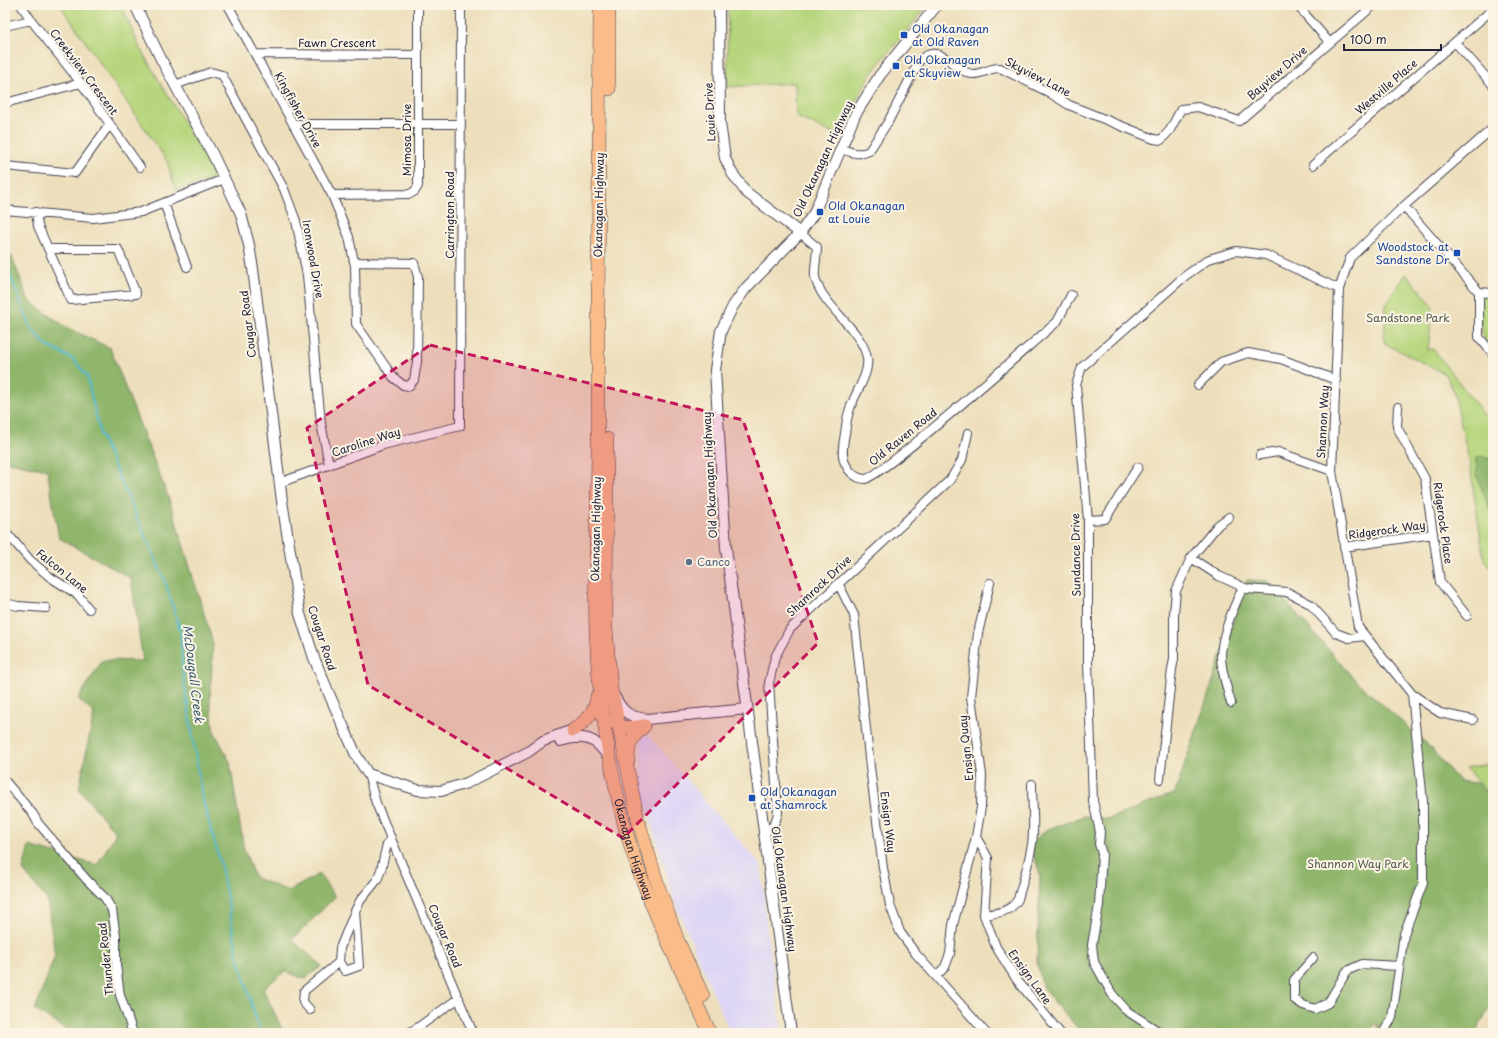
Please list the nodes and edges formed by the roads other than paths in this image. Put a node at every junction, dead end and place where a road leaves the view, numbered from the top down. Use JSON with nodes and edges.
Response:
{"nodes":[{"id":1,"x":21,"y":5,"type":"edge"},
{"id":2,"x":135,"y":5,"type":"edge"},
{"id":3,"x":228,"y":5,"type":"edge"},
{"id":4,"x":418,"y":5,"type":"edge"},
{"id":5,"x":461,"y":5,"type":"edge"},
{"id":6,"x":600,"y":5,"type":"edge"},
{"id":7,"x":609,"y":5,"type":"edge"},
{"id":8,"x":719,"y":5,"type":"edge"},
{"id":9,"x":937,"y":5,"type":"edge"},
{"id":10,"x":1297,"y":5,"type":"edge"},
{"id":11,"x":1374,"y":5,"type":"edge"},
{"id":12,"x":1493,"y":9,"type":"edge"},
{"id":13,"x":31,"y":20,"type":"junction"},
{"id":14,"x":5,"y":26,"type":"edge"},
{"id":15,"x":1455,"y":42,"type":"junction"},
{"id":16,"x":1330,"y":43,"type":"junction"},
{"id":17,"x":255,"y":54,"type":"junction"},
{"id":18,"x":418,"y":55,"type":"junction"},
{"id":19,"x":81,"y":83,"type":"junction"},
{"id":20,"x":175,"y":85,"type":"junction"},
{"id":21,"x":1493,"y":85,"type":"edge"},
{"id":22,"x":5,"y":103,"type":"edge"},
{"id":23,"x":1239,"y":121,"type":"joint"},
{"id":24,"x":110,"y":124,"type":"junction"},
{"id":25,"x":293,"y":124,"type":"junction"},
{"id":26,"x":418,"y":124,"type":"junction"},
{"id":27,"x":461,"y":124,"type":"junction"},
{"id":28,"x":1493,"y":128,"type":"edge"},
{"id":29,"x":841,"y":149,"type":"junction"},
{"id":30,"x":1313,"y":165,"type":"dead end"},
{"id":31,"x":5,"y":166,"type":"edge"},
{"id":32,"x":140,"y":167,"type":"dead end"},
{"id":33,"x":224,"y":179,"type":"junction"},
{"id":34,"x":332,"y":195,"type":"junction"},
{"id":35,"x":164,"y":203,"type":"junction"},
{"id":36,"x":1404,"y":206,"type":"junction"},
{"id":37,"x":5,"y":210,"type":"edge"},
{"id":38,"x":36,"y":212,"type":"junction"},
{"id":39,"x":800,"y":233,"type":"junction"},
{"id":40,"x":49,"y":249,"type":"junction"},
{"id":41,"x":355,"y":263,"type":"dead end"},
{"id":42,"x":187,"y":267,"type":"dead end"},
{"id":43,"x":1339,"y":289,"type":"junction"},
{"id":44,"x":1479,"y":292,"type":"junction"},
{"id":45,"x":1493,"y":294,"type":"edge"},
{"id":46,"x":1072,"y":295,"type":"dead end"},
{"id":47,"x":1493,"y":354,"type":"edge"},
{"id":48,"x":1336,"y":380,"type":"junction"},
{"id":49,"x":1198,"y":385,"type":"dead end"},
{"id":50,"x":1398,"y":407,"type":"dead end"},
{"id":51,"x":460,"y":426,"type":"joint"},
{"id":52,"x":968,"y":433,"type":"dead end"},
{"id":53,"x":1260,"y":455,"type":"dead end"},
{"id":54,"x":329,"y":465,"type":"junction"},
{"id":55,"x":1138,"y":467,"type":"dead end"},
{"id":56,"x":1332,"y":471,"type":"junction"},
{"id":57,"x":279,"y":483,"type":"junction"},
{"id":58,"x":1229,"y":518,"type":"dead end"},
{"id":59,"x":1088,"y":520,"type":"junction"},
{"id":60,"x":5,"y":533,"type":"edge"},
{"id":61,"x":1433,"y":534,"type":"junction"},
{"id":62,"x":1344,"y":547,"type":"junction"},
{"id":63,"x":1191,"y":558,"type":"junction"},
{"id":64,"x":990,"y":583,"type":"dead end"},
{"id":65,"x":838,"y":584,"type":"junction"},
{"id":66,"x":1243,"y":587,"type":"junction"},
{"id":67,"x":5,"y":604,"type":"edge"},
{"id":68,"x":46,"y":608,"type":"dead end"},
{"id":69,"x":88,"y":609,"type":"dead end"},
{"id":70,"x":1467,"y":616,"type":"dead end"},
{"id":71,"x":1365,"y":636,"type":"junction"},
{"id":72,"x":598,"y":668,"type":"junction"},
{"id":73,"x":610,"y":688,"type":"junction"},
{"id":74,"x":1412,"y":694,"type":"junction"},
{"id":75,"x":1230,"y":703,"type":"dead end"},
{"id":76,"x":747,"y":708,"type":"junction"},
{"id":77,"x":690,"y":716,"type":"junction"},
{"id":78,"x":1473,"y":720,"type":"dead end"},
{"id":79,"x":617,"y":725,"type":"junction"},
{"id":80,"x":604,"y":726,"type":"junction"},
{"id":81,"x":644,"y":726,"type":"junction"},
{"id":82,"x":573,"y":730,"type":"junction"},
{"id":83,"x":528,"y":752,"type":"junction"},
{"id":84,"x":610,"y":758,"type":"junction"},
{"id":85,"x":368,"y":774,"type":"junction"},
{"id":86,"x":628,"y":775,"type":"junction"},
{"id":87,"x":1160,"y":779,"type":"dead end"},
{"id":88,"x":5,"y":781,"type":"edge"},
{"id":89,"x":1032,"y":784,"type":"dead end"},
{"id":90,"x":763,"y":834,"type":"junction"},
{"id":91,"x":976,"y":837,"type":"junction"},
{"id":92,"x":391,"y":838,"type":"junction"},
{"id":93,"x":355,"y":911,"type":"junction"},
{"id":94,"x":984,"y":915,"type":"junction"},
{"id":95,"x":1313,"y":958,"type":"dead end"},
{"id":96,"x":339,"y":962,"type":"junction"},
{"id":97,"x":1399,"y":966,"type":"junction"},
{"id":98,"x":936,"y":976,"type":"junction"},
{"id":99,"x":459,"y":998,"type":"junction"},
{"id":100,"x":310,"y":1010,"type":"dead end"},
{"id":101,"x":133,"y":1033,"type":"edge"},
{"id":102,"x":408,"y":1033,"type":"edge"},
{"id":103,"x":474,"y":1033,"type":"edge"},
{"id":104,"x":710,"y":1033,"type":"edge"},
{"id":105,"x":719,"y":1033,"type":"edge"},
{"id":106,"x":791,"y":1033,"type":"edge"},
{"id":107,"x":986,"y":1033,"type":"edge"},
{"id":108,"x":1060,"y":1033,"type":"edge"},
{"id":109,"x":1161,"y":1033,"type":"edge"},
{"id":110,"x":1383,"y":1033,"type":"edge"}],
"edges":[{"from":1,"to":13,"type":"street","name":"Creekview Crescent"},
{"from":2,"to":20,"type":"street","name":"Cougar Road"},
{"from":3,"to":17,"type":"street","name":"Kingfisher Drive"},
{"from":4,"to":18,"type":"street","name":"Mimosa Drive"},
{"from":5,"to":27,"type":"street","name":"Carrington Road"},
{"from":6,"to":72,"type":"highway","name":"Okanagan Highway"},
{"from":7,"to":73,"type":"highway","name":"Okanagan Highway"},
{"from":8,"to":39,"type":"street","name":"Louie Drive"},
{"from":9,"to":29,"type":"street","name":"Old Okanagan Highway"},
{"from":10,"to":16,"type":"street"},
{"from":11,"to":16,"type":"street","name":"Bayview Drive"},
{"from":12,"to":15,"type":"street","name":"Westville Place"},
{"from":13,"to":14,"type":"street"},
{"from":13,"to":19,"type":"street","name":"Creekview Crescent"},
{"from":15,"to":21,"type":"street"},
{"from":15,"to":30,"type":"street","name":"Westville Place"},
{"from":16,"to":23,"type":"street","name":"Bayview Drive"},
{"from":17,"to":18,"type":"street","name":"Fawn Crescent"},
{"from":17,"to":25,"type":"street","name":"Kingfisher Drive"},
{"from":18,"to":26,"type":"street","name":"Mimosa Drive"},
{"from":19,"to":22,"type":"street"},
{"from":19,"to":24,"type":"street","name":"Creekview Crescent"},
{"from":20,"to":33,"type":"street","name":"Cougar Road"},
{"from":20,"to":54,"type":"street","name":"Ironwood Drive"},
{"from":23,"to":29,"type":"street","name":"Skyview Lane"},
{"from":24,"to":31,"type":"street","name":"Creekview Crescent"},
{"from":24,"to":32,"type":"street"},
{"from":25,"to":26,"type":"street"},
{"from":25,"to":34,"type":"street","name":"Kingfisher Drive"},
{"from":26,"to":27,"type":"street"},
{"from":26,"to":34,"type":"street","name":"Mimosa Drive"},
{"from":27,"to":51,"type":"street","name":"Carrington Road"},
{"from":28,"to":36,"type":"street","name":"Shannon Way"},
{"from":29,"to":39,"type":"street","name":"Old Okanagan Highway"},
{"from":33,"to":35,"type":"street"},
{"from":33,"to":57,"type":"street","name":"Cougar Road"},
{"from":34,"to":41,"type":"street","name":"Kingfisher Drive"},
{"from":35,"to":38,"type":"street"},
{"from":35,"to":42,"type":"street"},
{"from":36,"to":43,"type":"street","name":"Shannon Way"},
{"from":36,"to":44,"type":"street"},
{"from":37,"to":38,"type":"street"},
{"from":38,"to":40,"type":"street"},
{"from":39,"to":46,"type":"street","name":"Old Raven Road"},
{"from":39,"to":76,"type":"street","name":"Old Okanagan Highway"},
{"from":40,"to":40,"type":"street"},
{"from":43,"to":48,"type":"street","name":"Shannon Way"},
{"from":43,"to":59,"type":"street","name":"Sundance Drive"},
{"from":44,"to":45,"type":"street"},
{"from":44,"to":47,"type":"street"},
{"from":48,"to":49,"type":"street"},
{"from":48,"to":56,"type":"street","name":"Shannon Way"},
{"from":50,"to":61,"type":"street","name":"Ridgerock Place"},
{"from":51,"to":54,"type":"street","name":"Caroline Way"},
{"from":52,"to":65,"type":"street","name":"Shamrock Drive"},
{"from":53,"to":56,"type":"street"},
{"from":54,"to":57,"type":"street","name":"Caroline Way"},
{"from":55,"to":59,"type":"street"},
{"from":56,"to":62,"type":"street","name":"Shannon Way"},
{"from":57,"to":85,"type":"street","name":"Cougar Road"},
{"from":58,"to":63,"type":"street"},
{"from":59,"to":109,"type":"street","name":"Sundance Drive"},
{"from":60,"to":69,"type":"street","name":"Falcon Lane"},
{"from":61,"to":62,"type":"street","name":"Ridgerock Way"},
{"from":61,"to":70,"type":"street","name":"Ridgerock Place"},
{"from":62,"to":71,"type":"street","name":"Shannon Way"},
{"from":63,"to":66,"type":"street"},
{"from":63,"to":87,"type":"street"},
{"from":64,"to":91,"type":"street","name":"Ensign Quay"},
{"from":65,"to":90,"type":"street","name":"Shamrock Drive"},
{"from":65,"to":98,"type":"street","name":"Ensign Way"},
{"from":66,"to":71,"type":"street"},
{"from":66,"to":75,"type":"street"},
{"from":67,"to":68,"type":"street"},
{"from":71,"to":74,"type":"street","name":"Shannon Way"},
{"from":72,"to":79,"type":"highway"},
{"from":72,"to":80,"type":"highway","name":"Okanagan Highway"},
{"from":72,"to":82,"type":"highway"},
{"from":73,"to":77,"type":"street"},
{"from":73,"to":79,"type":"highway","name":"Okanagan Highway"},
{"from":74,"to":78,"type":"street","name":"Shannon Way"},
{"from":74,"to":97,"type":"street"},
{"from":76,"to":77,"type":"street"},
{"from":76,"to":90,"type":"street","name":"Old Okanagan Highway"},
{"from":77,"to":81,"type":"street"},
{"from":79,"to":81,"type":"highway"},
{"from":79,"to":86,"type":"highway","name":"Okanagan Highway"},
{"from":80,"to":82,"type":"highway"},
{"from":80,"to":84,"type":"highway","name":"Okanagan Highway"},
{"from":80,"to":86,"type":"highway"},
{"from":81,"to":86,"type":"highway"},
{"from":82,"to":83,"type":"street"},
{"from":83,"to":84,"type":"street"},
{"from":83,"to":85,"type":"street"},
{"from":84,"to":104,"type":"highway","name":"Okanagan Highway"},
{"from":85,"to":92,"type":"street","name":"Cougar Road"},
{"from":86,"to":105,"type":"highway","name":"Okanagan Highway"},
{"from":88,"to":101,"type":"street","name":"Thunder Road"},
{"from":89,"to":94,"type":"street"},
{"from":90,"to":106,"type":"street","name":"Old Okanagan Highway"},
{"from":91,"to":94,"type":"street","name":"Ensign Lane"},
{"from":91,"to":98,"type":"street","name":"Ensign Quay"},
{"from":92,"to":93,"type":"street"},
{"from":92,"to":99,"type":"street","name":"Cougar Road"},
{"from":93,"to":96,"type":"street"},
{"from":93,"to":96,"type":"street"},
{"from":94,"to":108,"type":"street","name":"Ensign Lane"},
{"from":95,"to":97,"type":"street"},
{"from":96,"to":100,"type":"street"},
{"from":97,"to":110,"type":"street"},
{"from":98,"to":107,"type":"street","name":"Ensign Way"},
{"from":99,"to":102,"type":"street"},
{"from":99,"to":103,"type":"street","name":"Cougar Road"}]}
